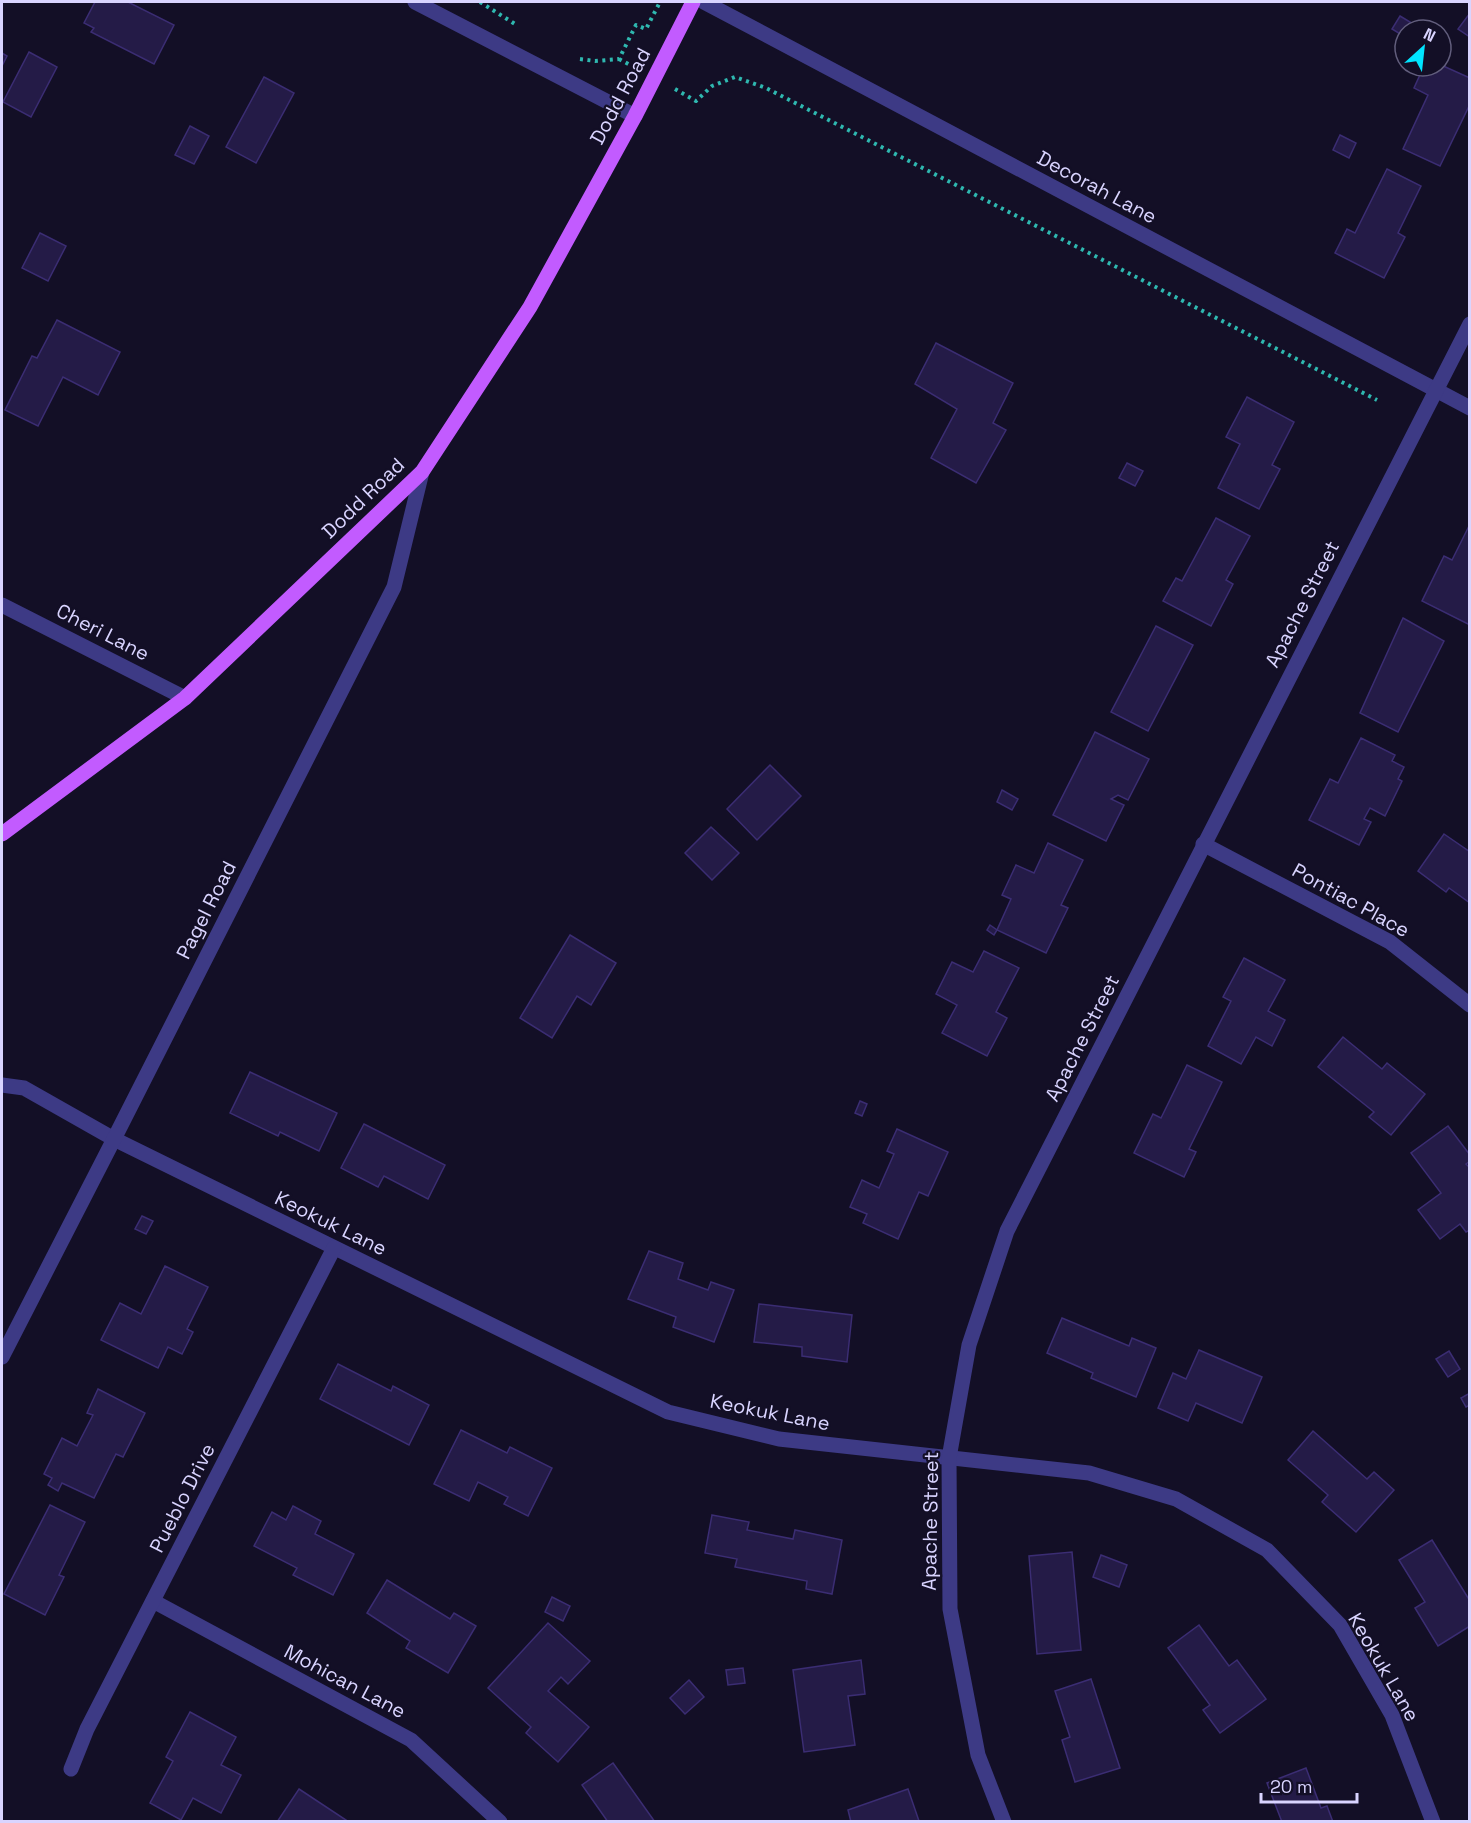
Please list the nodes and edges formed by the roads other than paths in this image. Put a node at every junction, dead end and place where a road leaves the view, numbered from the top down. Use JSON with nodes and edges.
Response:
{"nodes":[{"id":1,"x":415,"y":2,"type":"edge"},
{"id":2,"x":693,"y":2,"type":"edge"},
{"id":3,"x":704,"y":2,"type":"edge"},
{"id":4,"x":635,"y":116,"type":"junction"},
{"id":5,"x":1470,"y":324,"type":"edge"},
{"id":6,"x":1435,"y":391,"type":"junction"},
{"id":7,"x":1470,"y":408,"type":"edge"},
{"id":8,"x":422,"y":472,"type":"junction"},
{"id":9,"x":2,"y":605,"type":"edge"},
{"id":10,"x":185,"y":698,"type":"junction"},
{"id":11,"x":2,"y":834,"type":"edge"},
{"id":12,"x":1203,"y":844,"type":"junction"},
{"id":13,"x":1470,"y":1005,"type":"edge"},
{"id":14,"x":2,"y":1085,"type":"edge"},
{"id":15,"x":114,"y":1139,"type":"junction"},
{"id":16,"x":334,"y":1248,"type":"junction"},
{"id":17,"x":2,"y":1358,"type":"edge"},
{"id":18,"x":949,"y":1458,"type":"junction"},
{"id":19,"x":153,"y":1601,"type":"junction"},
{"id":20,"x":71,"y":1769,"type":"dead end"},
{"id":21,"x":500,"y":1821,"type":"edge"},
{"id":22,"x":1004,"y":1821,"type":"edge"},
{"id":23,"x":1433,"y":1821,"type":"edge"}],
"edges":[{"from":1,"to":4,"type":"street"},
{"from":2,"to":4,"type":"main road","name":"Dodd Road"},
{"from":3,"to":6,"type":"street","name":"Decorah Lane"},
{"from":4,"to":8,"type":"main road","name":"Dodd Road"},
{"from":5,"to":6,"type":"street","name":"Apache Street"},
{"from":6,"to":7,"type":"street","name":"Decorah Lane"},
{"from":6,"to":12,"type":"street","name":"Apache Street"},
{"from":8,"to":10,"type":"main road","name":"Dodd Road"},
{"from":8,"to":15,"type":"street","name":"Pagel Road"},
{"from":9,"to":10,"type":"street","name":"Cheri Lane"},
{"from":10,"to":11,"type":"main road","name":"Dodd Road"},
{"from":12,"to":13,"type":"street","name":"Pontiac Place"},
{"from":12,"to":18,"type":"street","name":"Apache Street"},
{"from":14,"to":15,"type":"street","name":"Keokuk Lane"},
{"from":15,"to":16,"type":"street","name":"Keokuk Lane"},
{"from":15,"to":17,"type":"street","name":"Pagel Road"},
{"from":16,"to":18,"type":"street","name":"Keokuk Lane"},
{"from":16,"to":19,"type":"street","name":"Pueblo Drive"},
{"from":18,"to":22,"type":"street","name":"Apache Street"},
{"from":18,"to":23,"type":"street","name":"Keokuk Lane"},
{"from":19,"to":20,"type":"street","name":"Pueblo Drive"},
{"from":19,"to":21,"type":"street","name":"Mohican Lane"}]}
